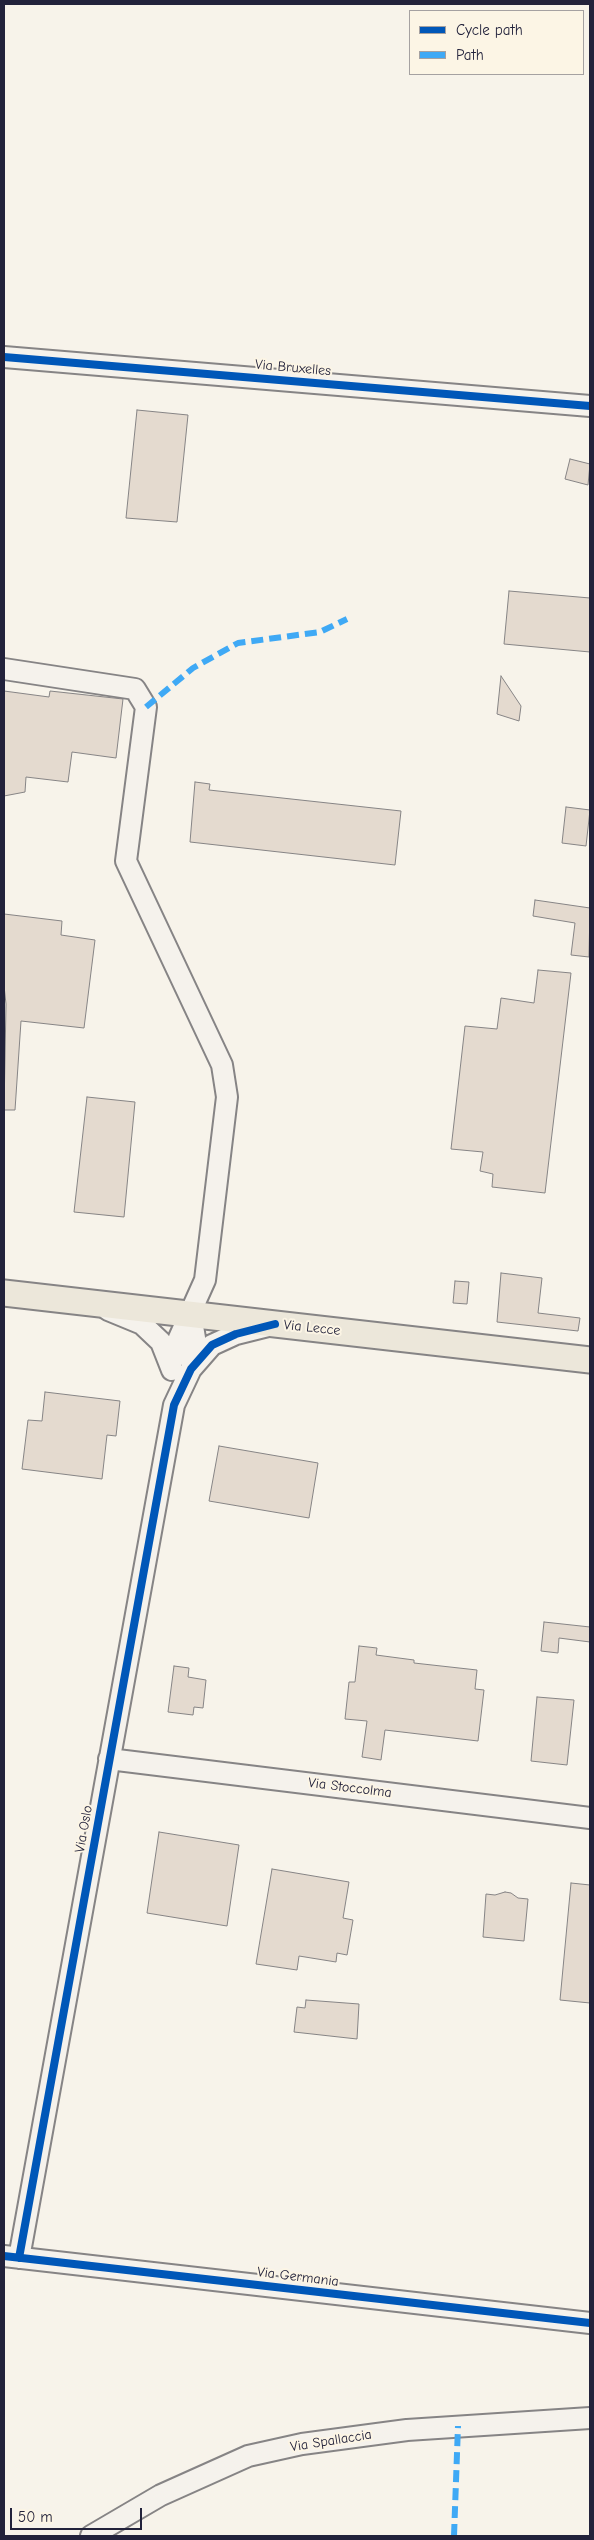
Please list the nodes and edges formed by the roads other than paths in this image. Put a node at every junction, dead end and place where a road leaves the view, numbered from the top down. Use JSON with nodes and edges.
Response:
{"nodes":[{"id":1,"x":4,"y":357,"type":"edge"},
{"id":2,"x":587,"y":406,"type":"edge"},
{"id":3,"x":4,"y":669,"type":"edge"},
{"id":4,"x":4,"y":1292,"type":"edge"},
{"id":5,"x":90,"y":1302,"type":"junction"},
{"id":6,"x":191,"y":1315,"type":"junction"},
{"id":7,"x":275,"y":1324,"type":"junction"},
{"id":8,"x":590,"y":1360,"type":"edge"},
{"id":9,"x":171,"y":1364,"type":"junction"},
{"id":10,"x":191,"y":1369,"type":"junction"},
{"id":11,"x":174,"y":1405,"type":"junction"},
{"id":12,"x":109,"y":1759,"type":"junction"},
{"id":13,"x":590,"y":1818,"type":"edge"},
{"id":14,"x":12,"y":2257,"type":"edge"},
{"id":15,"x":590,"y":2323,"type":"edge"},
{"id":16,"x":590,"y":2418,"type":"edge"},
{"id":17,"x":91,"y":2536,"type":"edge"}],
"edges":[{"from":1,"to":2,"type":"street","name":"Via Bruxelles"},
{"from":3,"to":6,"type":"street"},
{"from":4,"to":5,"type":"main road","name":"Via Lecce"},
{"from":5,"to":6,"type":"main road","name":"Via Lecce"},
{"from":5,"to":9,"type":"street"},
{"from":6,"to":7,"type":"main road","name":"Via Lecce"},
{"from":6,"to":9,"type":"street"},
{"from":6,"to":10,"type":"street"},
{"from":7,"to":8,"type":"main road","name":"Via Lecce"},
{"from":7,"to":10,"type":"street"},
{"from":9,"to":11,"type":"street"},
{"from":10,"to":11,"type":"street"},
{"from":11,"to":12,"type":"street","name":"Via Oslo"},
{"from":12,"to":13,"type":"street","name":"Via Stoccolma"},
{"from":12,"to":14,"type":"street","name":"Via Oslo"},
{"from":14,"to":15,"type":"street","name":"Via Germania"},
{"from":16,"to":17,"type":"street","name":"Via Spallaccia"}]}
